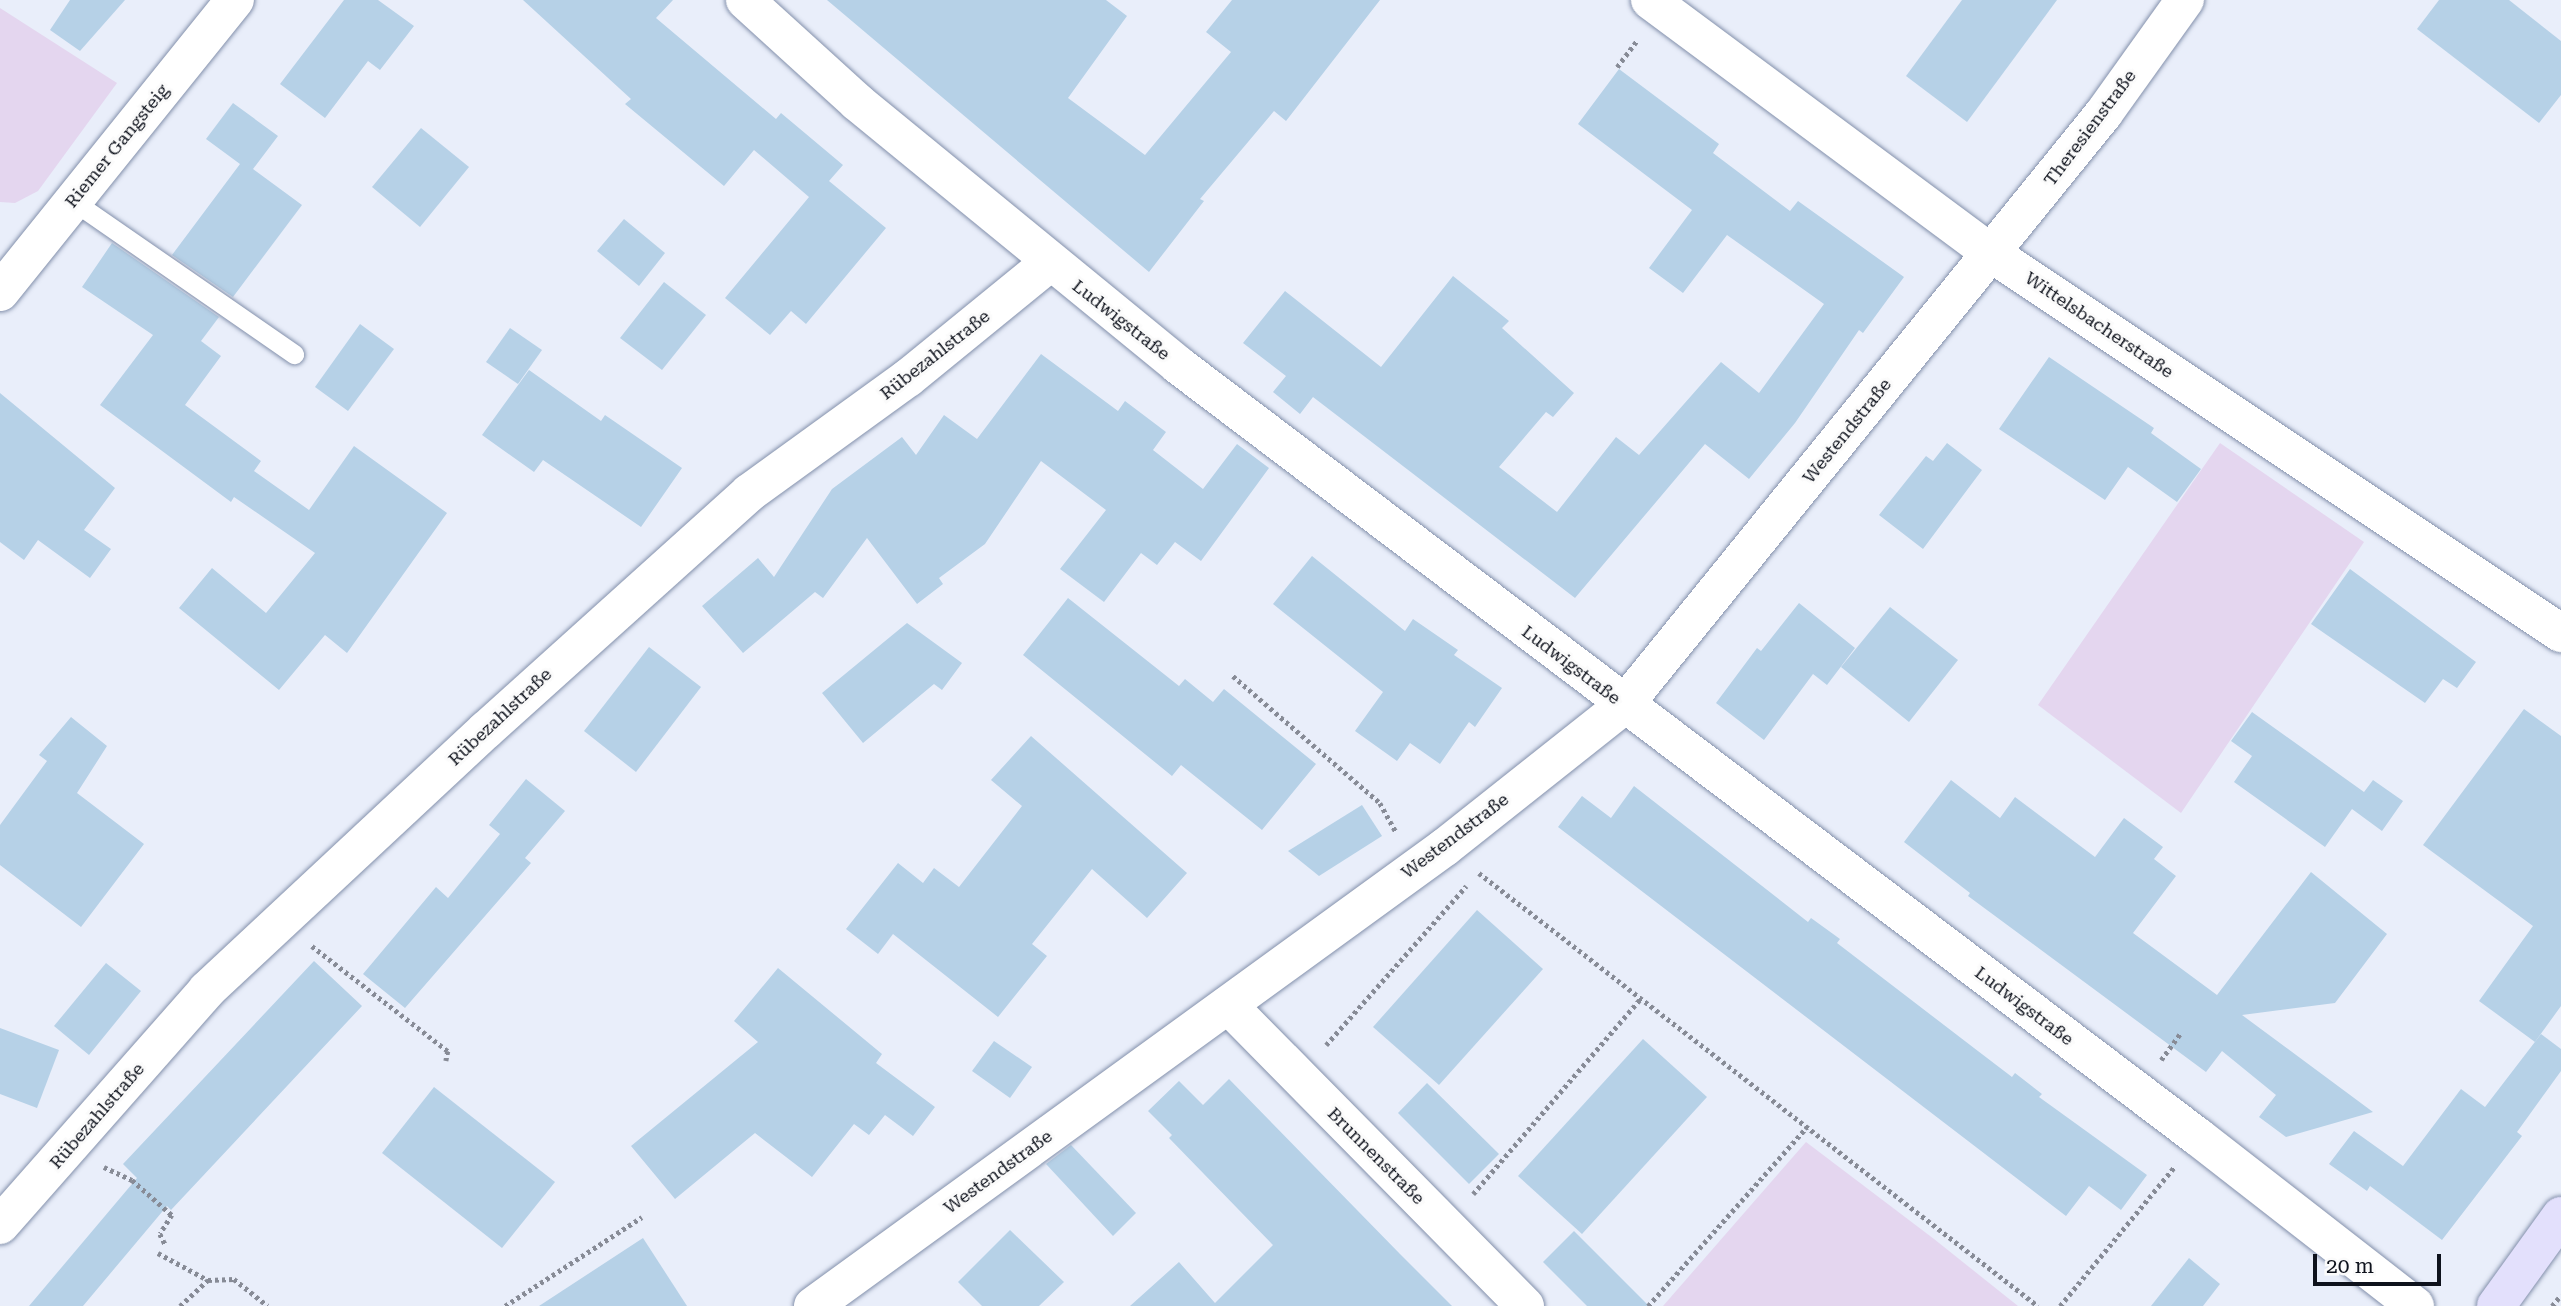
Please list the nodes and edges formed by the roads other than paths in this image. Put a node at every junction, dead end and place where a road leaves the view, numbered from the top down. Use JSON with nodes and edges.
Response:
{"nodes":[{"id":1,"x":235,"y":0,"type":"edge"},
{"id":2,"x":745,"y":0,"type":"edge"},
{"id":3,"x":1650,"y":0,"type":"edge"},
{"id":4,"x":2185,"y":0,"type":"edge"},
{"id":5,"x":73,"y":201,"type":"junction"},
{"id":6,"x":1992,"y":254,"type":"junction"},
{"id":7,"x":1049,"y":263,"type":"junction"},
{"id":8,"x":7,"y":268,"type":"edge"},
{"id":9,"x":294,"y":354,"type":"dead end"},
{"id":10,"x":2561,"y":633,"type":"edge"},
{"id":11,"x":1624,"y":705,"type":"junction"},
{"id":12,"x":1228,"y":1005,"type":"junction"},
{"id":13,"x":2561,"y":1216,"type":"edge"},
{"id":14,"x":0,"y":1226,"type":"edge"},
{"id":15,"x":826,"y":1303,"type":"edge"},
{"id":16,"x":1525,"y":1306,"type":"edge"},
{"id":17,"x":2415,"y":1306,"type":"edge"},
{"id":18,"x":2496,"y":1306,"type":"edge"}],
"edges":[{"from":1,"to":5,"type":"street","name":"Riemer Gangsteig"},
{"from":2,"to":7,"type":"street","name":"Ludwigstraße"},
{"from":3,"to":6,"type":"street","name":"Wittelsbacherstraße"},
{"from":4,"to":6,"type":"street","name":"Theresienstraße"},
{"from":5,"to":8,"type":"street","name":"Riemer Gangsteig"},
{"from":5,"to":9,"type":"lane"},
{"from":6,"to":10,"type":"street","name":"Wittelsbacherstraße"},
{"from":6,"to":11,"type":"street","name":"Westendstraße"},
{"from":7,"to":11,"type":"street","name":"Ludwigstraße"},
{"from":7,"to":14,"type":"street","name":"Rübezahlstraße"},
{"from":11,"to":12,"type":"street","name":"Westendstraße"},
{"from":11,"to":17,"type":"street","name":"Ludwigstraße"},
{"from":12,"to":15,"type":"street","name":"Westendstraße"},
{"from":12,"to":16,"type":"street","name":"Brunnenstraße"},
{"from":13,"to":18,"type":"street"}]}
